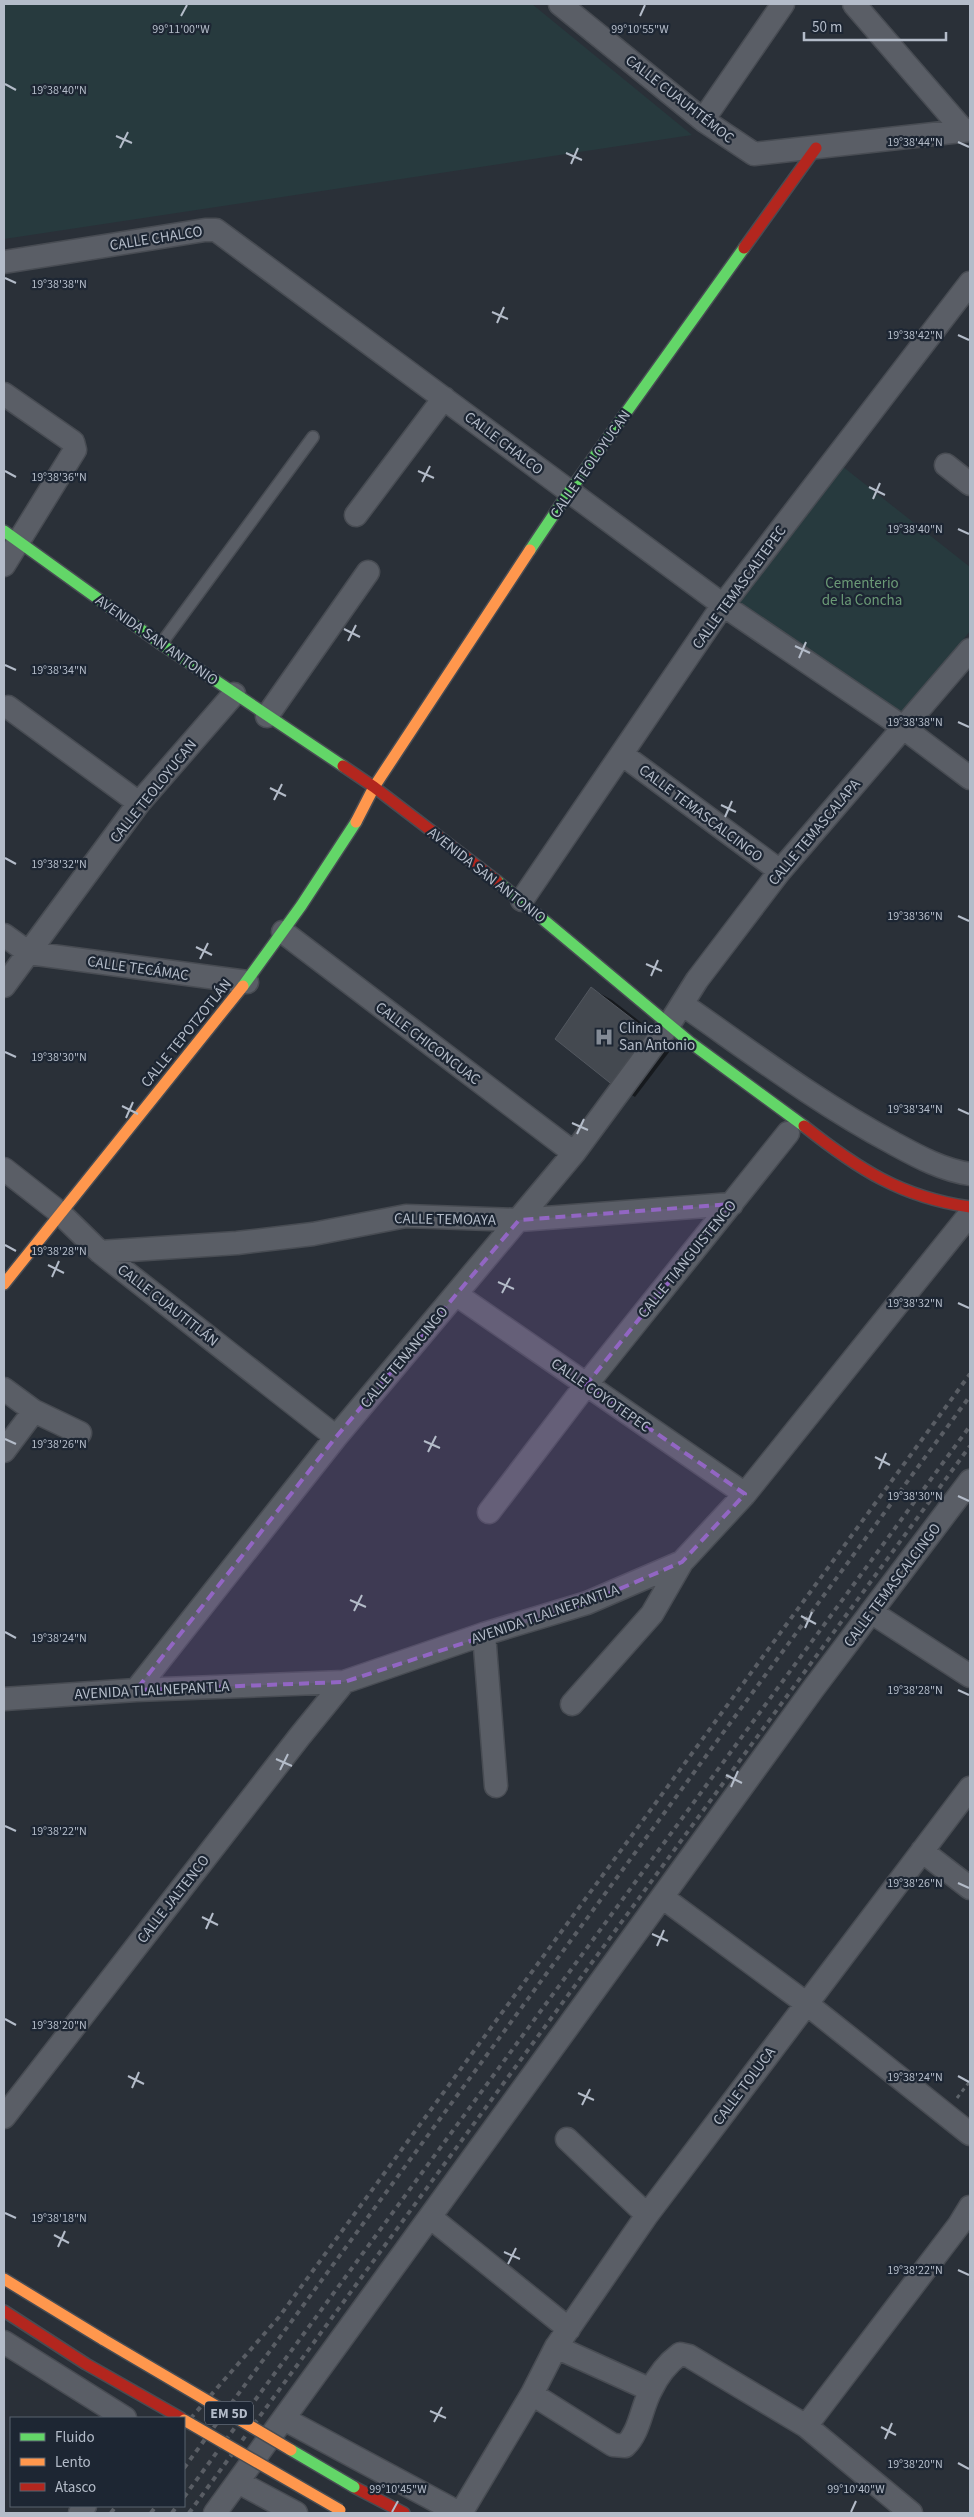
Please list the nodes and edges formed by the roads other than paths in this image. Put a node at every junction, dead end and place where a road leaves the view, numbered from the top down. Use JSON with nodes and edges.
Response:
{"nodes":[{"id":1,"x":560,"y":4,"type":"edge"},
{"id":2,"x":783,"y":4,"type":"edge"},
{"id":3,"x":854,"y":4,"type":"edge"},
{"id":4,"x":587,"y":12,"type":"edge"},
{"id":5,"x":703,"y":120,"type":"junction"},
{"id":6,"x":967,"y":130,"type":"edge"},
{"id":7,"x":816,"y":148,"type":"junction"},
{"id":8,"x":4,"y":262,"type":"edge"},
{"id":9,"x":970,"y":283,"type":"edge"},
{"id":10,"x":4,"y":394,"type":"edge"},
{"id":11,"x":444,"y":398,"type":"junction"},
{"id":12,"x":313,"y":438,"type":"dead end"},
{"id":13,"x":946,"y":465,"type":"dead end"},
{"id":14,"x":970,"y":484,"type":"edge"},
{"id":15,"x":569,"y":492,"type":"junction"},
{"id":16,"x":356,"y":515,"type":"dead end"},
{"id":17,"x":11,"y":536,"type":"edge"},
{"id":18,"x":4,"y":565,"type":"edge"},
{"id":19,"x":368,"y":572,"type":"dead end"},
{"id":20,"x":723,"y":605,"type":"junction"},
{"id":21,"x":161,"y":644,"type":"junction"},
{"id":22,"x":970,"y":650,"type":"edge"},
{"id":23,"x":234,"y":694,"type":"junction"},
{"id":24,"x":8,"y":707,"type":"dead end"},
{"id":25,"x":267,"y":716,"type":"junction"},
{"id":26,"x":904,"y":728,"type":"junction"},
{"id":27,"x":623,"y":755,"type":"junction"},
{"id":28,"x":970,"y":778,"type":"edge"},
{"id":29,"x":374,"y":787,"type":"junction"},
{"id":30,"x":140,"y":803,"type":"junction"},
{"id":31,"x":780,"y":871,"type":"junction"},
{"id":32,"x":522,"y":900,"type":"junction"},
{"id":33,"x":283,"y":932,"type":"junction"},
{"id":34,"x":4,"y":935,"type":"edge"},
{"id":35,"x":29,"y":954,"type":"junction"},
{"id":36,"x":247,"y":982,"type":"junction"},
{"id":37,"x":4,"y":986,"type":"edge"},
{"id":38,"x":682,"y":1004,"type":"junction"},
{"id":39,"x":670,"y":1023,"type":"junction"},
{"id":40,"x":788,"y":1133,"type":"dead end"},
{"id":41,"x":574,"y":1153,"type":"junction"},
{"id":42,"x":4,"y":1169,"type":"edge"},
{"id":43,"x":970,"y":1174,"type":"edge"},
{"id":44,"x":732,"y":1204,"type":"junction"},
{"id":45,"x":59,"y":1212,"type":"junction"},
{"id":46,"x":967,"y":1216,"type":"edge"},
{"id":47,"x":519,"y":1220,"type":"junction"},
{"id":48,"x":100,"y":1252,"type":"junction"},
{"id":49,"x":4,"y":1284,"type":"edge"},
{"id":50,"x":457,"y":1295,"type":"junction"},
{"id":51,"x":586,"y":1385,"type":"junction"},
{"id":52,"x":4,"y":1390,"type":"edge"},
{"id":53,"x":34,"y":1411,"type":"junction"},
{"id":54,"x":80,"y":1433,"type":"dead end"},
{"id":55,"x":336,"y":1437,"type":"junction"},
{"id":56,"x":4,"y":1451,"type":"edge"},
{"id":57,"x":970,"y":1481,"type":"edge"},
{"id":58,"x":745,"y":1494,"type":"junction"},
{"id":59,"x":489,"y":1512,"type":"dead end"},
{"id":60,"x":682,"y":1562,"type":"junction"},
{"id":61,"x":871,"y":1612,"type":"junction"},
{"id":62,"x":484,"y":1634,"type":"junction"},
{"id":63,"x":970,"y":1676,"type":"edge"},
{"id":64,"x":344,"y":1682,"type":"junction"},
{"id":65,"x":136,"y":1690,"type":"junction"},
{"id":66,"x":4,"y":1699,"type":"edge"},
{"id":67,"x":572,"y":1704,"type":"dead end"},
{"id":68,"x":496,"y":1786,"type":"dead end"},
{"id":69,"x":970,"y":1788,"type":"edge"},
{"id":70,"x":922,"y":1851,"type":"junction"},
{"id":71,"x":970,"y":1888,"type":"edge"},
{"id":72,"x":662,"y":1897,"type":"junction"},
{"id":73,"x":807,"y":2004,"type":"junction"},
{"id":74,"x":4,"y":2117,"type":"edge"},
{"id":75,"x":970,"y":2134,"type":"edge"},
{"id":76,"x":567,"y":2139,"type":"dead end"},
{"id":77,"x":970,"y":2207,"type":"edge"},
{"id":78,"x":647,"y":2214,"type":"junction"},
{"id":79,"x":430,"y":2216,"type":"junction"},
{"id":80,"x":4,"y":2279,"type":"edge"},
{"id":81,"x":4,"y":2311,"type":"edge"},
{"id":82,"x":569,"y":2329,"type":"junction"},
{"id":83,"x":4,"y":2342,"type":"edge"},
{"id":84,"x":556,"y":2347,"type":"junction"},
{"id":85,"x":651,"y":2390,"type":"junction"},
{"id":86,"x":532,"y":2394,"type":"junction"},
{"id":87,"x":123,"y":2417,"type":"edge"},
{"id":88,"x":179,"y":2417,"type":"edge"},
{"id":89,"x":284,"y":2419,"type":"junction"},
{"id":90,"x":185,"y":2421,"type":"edge"},
{"id":91,"x":806,"y":2426,"type":"junction"},
{"id":92,"x":238,"y":2482,"type":"junction"},
{"id":93,"x":343,"y":2512,"type":"edge"},
{"id":94,"x":216,"y":2513,"type":"edge"},
{"id":95,"x":296,"y":2513,"type":"edge"},
{"id":96,"x":404,"y":2513,"type":"edge"},
{"id":97,"x":460,"y":2513,"type":"edge"},
{"id":98,"x":911,"y":2513,"type":"edge"}],
"edges":[{"from":1,"to":4,"type":"street","name":"CALLE CUAUHTÉMOC"},
{"from":2,"to":5,"type":"street"},
{"from":3,"to":6,"type":"street"},
{"from":4,"to":5,"type":"street","name":"CALLE CUAUHTÉMOC"},
{"from":5,"to":7,"type":"street","name":"CALLE CUAUHTÉMOC"},
{"from":6,"to":7,"type":"street"},
{"from":7,"to":15,"type":"main road","name":"CALLE TEOLOYUCAN"},
{"from":8,"to":11,"type":"street","name":"CALLE CHALCO"},
{"from":9,"to":20,"type":"street","name":"CALLE TEMASCALTEPEC"},
{"from":10,"to":17,"type":"street"},
{"from":11,"to":15,"type":"street","name":"CALLE CHALCO"},
{"from":11,"to":16,"type":"street"},
{"from":12,"to":21,"type":"lane"},
{"from":13,"to":14,"type":"street"},
{"from":15,"to":20,"type":"street","name":"CALLE CHALCO"},
{"from":15,"to":29,"type":"main road","name":"CALLE TEOLOYUCAN"},
{"from":17,"to":18,"type":"street"},
{"from":17,"to":21,"type":"main road","name":"AVENIDA SAN ANTONIO"},
{"from":19,"to":25,"type":"street"},
{"from":20,"to":26,"type":"street","name":"CALLE CHALCO"},
{"from":20,"to":27,"type":"street","name":"CALLE TEMASCALTEPEC"},
{"from":21,"to":23,"type":"main road","name":"AVENIDA SAN ANTONIO"},
{"from":22,"to":26,"type":"street","name":"CALLE TEMASCALAPA"},
{"from":23,"to":25,"type":"main road","name":"AVENIDA SAN ANTONIO"},
{"from":23,"to":30,"type":"street","name":"CALLE TEOLOYUCAN"},
{"from":24,"to":30,"type":"street"},
{"from":25,"to":29,"type":"main road","name":"AVENIDA SAN ANTONIO"},
{"from":26,"to":28,"type":"street","name":"CALLE CHALCO"},
{"from":26,"to":31,"type":"street","name":"CALLE TEMASCALAPA"},
{"from":27,"to":31,"type":"street","name":"CALLE TEMASCALCINGO"},
{"from":27,"to":32,"type":"street","name":"CALLE TEMASCALTEPEC"},
{"from":29,"to":32,"type":"main road","name":"AVENIDA SAN ANTONIO"},
{"from":29,"to":33,"type":"main road","name":"CALLE TEPOTZOTLÁN"},
{"from":30,"to":35,"type":"street","name":"CALLE TEOLOYUCAN"},
{"from":31,"to":38,"type":"street","name":"CALLE TEMASCALAPA"},
{"from":32,"to":39,"type":"main road","name":"AVENIDA SAN ANTONIO"},
{"from":33,"to":36,"type":"main road","name":"CALLE TEPOTZOTLÁN"},
{"from":33,"to":41,"type":"street","name":"CALLE CHICONCUAC"},
{"from":34,"to":35,"type":"street"},
{"from":35,"to":36,"type":"street","name":"CALLE TECÁMAC"},
{"from":35,"to":37,"type":"street","name":"CALLE TEOLOYUCAN"},
{"from":36,"to":45,"type":"main road","name":"CALLE TEPOTZOTLÁN"},
{"from":38,"to":39,"type":"street","name":"CALLE TEMASCALAPA"},
{"from":38,"to":43,"type":"street"},
{"from":39,"to":41,"type":"street","name":"CALLE TENANCINGO"},
{"from":39,"to":46,"type":"main road","name":"AVENIDA SAN ANTONIO"},
{"from":40,"to":44,"type":"street","name":"CALLE TIANGUISTENCO"},
{"from":41,"to":47,"type":"street","name":"CALLE TENANCINGO"},
{"from":42,"to":45,"type":"street","name":"CALLE CUAUTITLÁN"},
{"from":44,"to":47,"type":"street","name":"CALLE TEMOAYA"},
{"from":44,"to":51,"type":"street","name":"CALLE TIANGUISTENCO"},
{"from":45,"to":48,"type":"street","name":"CALLE CUAUTITLÁN"},
{"from":45,"to":49,"type":"main road","name":"CALLE TEPOTZOTLÁN"},
{"from":46,"to":58,"type":"street","name":"AVENIDA TLALNEPANTLA"},
{"from":47,"to":48,"type":"street","name":"CALLE TEMOAYA"},
{"from":47,"to":50,"type":"street","name":"CALLE TENANCINGO"},
{"from":48,"to":55,"type":"street","name":"CALLE CUAUTITLÁN"},
{"from":50,"to":51,"type":"street","name":"CALLE COYOTEPEC"},
{"from":50,"to":55,"type":"street","name":"CALLE TENANCINGO"},
{"from":51,"to":58,"type":"street","name":"CALLE COYOTEPEC"},
{"from":51,"to":59,"type":"street","name":"CALLE TIANGUISTENCO"},
{"from":52,"to":53,"type":"street"},
{"from":53,"to":54,"type":"street"},
{"from":53,"to":56,"type":"street"},
{"from":55,"to":65,"type":"street","name":"CALLE TENANCINGO"},
{"from":57,"to":61,"type":"street","name":"CALLE TEMASCALCINGO"},
{"from":58,"to":60,"type":"street","name":"AVENIDA TLALNEPANTLA"},
{"from":60,"to":62,"type":"street","name":"AVENIDA TLALNEPANTLA"},
{"from":60,"to":67,"type":"street"},
{"from":61,"to":63,"type":"street"},
{"from":61,"to":72,"type":"street","name":"CALLE TEMASCALCINGO"},
{"from":62,"to":64,"type":"street","name":"AVENIDA TLALNEPANTLA"},
{"from":62,"to":68,"type":"street"},
{"from":64,"to":65,"type":"street","name":"AVENIDA TLALNEPANTLA"},
{"from":64,"to":74,"type":"street","name":"CALLE JALTENCO"},
{"from":65,"to":66,"type":"street","name":"AVENIDA TLALNEPANTLA"},
{"from":69,"to":70,"type":"street","name":"CALLE TOLUCA"},
{"from":70,"to":71,"type":"street"},
{"from":70,"to":73,"type":"street","name":"CALLE TOLUCA"},
{"from":72,"to":73,"type":"street"},
{"from":72,"to":79,"type":"street","name":"CALLE TEMASCALCINGO"},
{"from":73,"to":75,"type":"street"},
{"from":73,"to":78,"type":"street","name":"CALLE TOLUCA"},
{"from":76,"to":78,"type":"street"},
{"from":77,"to":91,"type":"street"},
{"from":78,"to":82,"type":"street","name":"CALLE TOLUCA"},
{"from":79,"to":82,"type":"street"},
{"from":79,"to":89,"type":"street","name":"CALLE TEMASCALCINGO"},
{"from":80,"to":96,"type":"main road","number":"EM 5D","bridge":true},
{"from":81,"to":88,"type":"main road","number":"EM 5D"},
{"from":82,"to":84,"type":"street","name":"CALLE TOLUCA"},
{"from":83,"to":87,"type":"street"},
{"from":84,"to":85,"type":"street"},
{"from":84,"to":86,"type":"street","name":"CALLE TOLUCA"},
{"from":85,"to":86,"type":"street"},
{"from":85,"to":91,"type":"street"},
{"from":86,"to":97,"type":"street","name":"CALLE TOLUCA"},
{"from":89,"to":92,"type":"street","name":"CALLE TEMASCALCINGO"},
{"from":89,"to":97,"type":"street"},
{"from":90,"to":93,"type":"main road","number":"EM 5D","bridge":true},
{"from":91,"to":98,"type":"street"},
{"from":92,"to":94,"type":"street","name":"CALLE TEMASCALCINGO"},
{"from":92,"to":95,"type":"street"}]}
